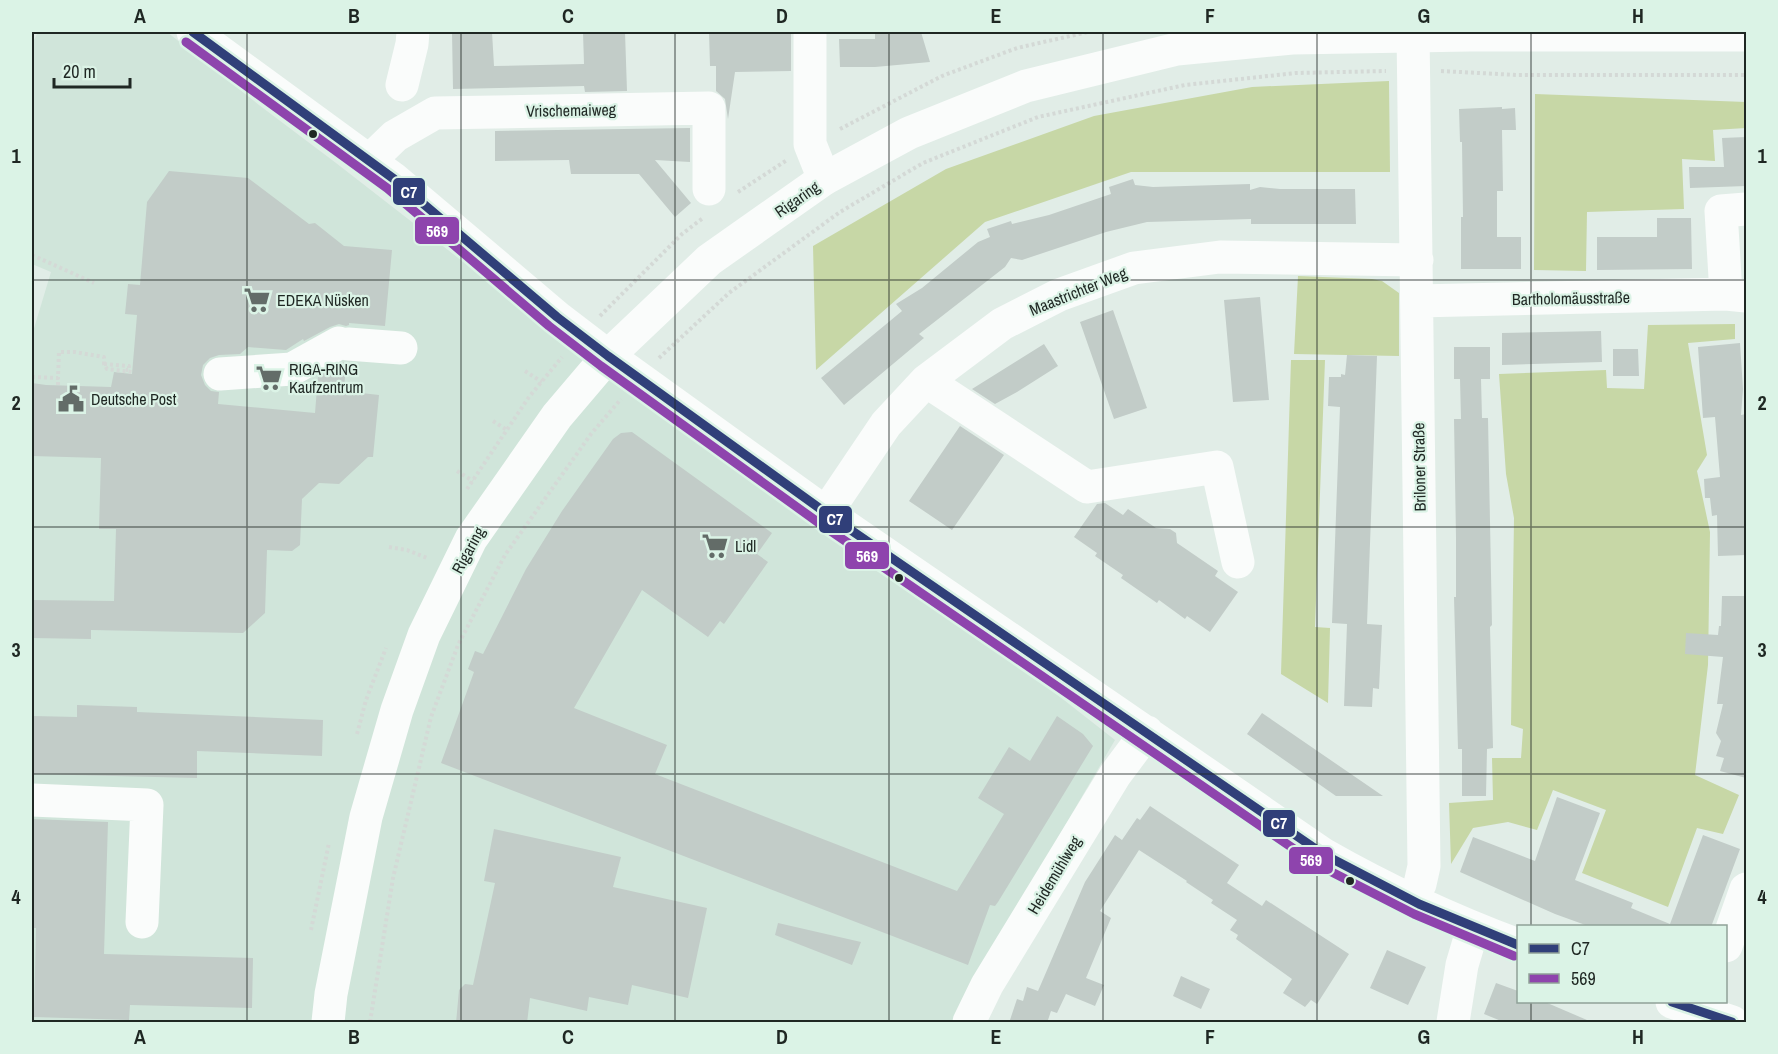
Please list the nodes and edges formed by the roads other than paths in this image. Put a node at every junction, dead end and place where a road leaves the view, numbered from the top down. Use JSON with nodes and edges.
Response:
{"nodes":[{"id":1,"x":193,"y":32,"type":"edge"},
{"id":2,"x":412,"y":32,"type":"edge"},
{"id":3,"x":810,"y":32,"type":"edge"},
{"id":4,"x":1413,"y":34,"type":"edge"},
{"id":5,"x":1746,"y":35,"type":"edge"},
{"id":6,"x":402,"y":85,"type":"dead end"},
{"id":7,"x":369,"y":161,"type":"junction"},
{"id":8,"x":824,"y":179,"type":"junction"},
{"id":9,"x":709,"y":189,"type":"dead end"},
{"id":10,"x":1746,"y":209,"type":"edge"},
{"id":11,"x":1417,"y":260,"type":"junction"},
{"id":12,"x":1736,"y":295,"type":"edge"},
{"id":13,"x":1417,"y":301,"type":"junction"},
{"id":14,"x":401,"y":348,"type":"dead end"},
{"id":15,"x":608,"y":356,"type":"junction"},
{"id":16,"x":220,"y":374,"type":"dead end"},
{"id":17,"x":926,"y":381,"type":"junction"},
{"id":18,"x":826,"y":513,"type":"junction"},
{"id":19,"x":1238,"y":562,"type":"dead end"},
{"id":20,"x":1147,"y":732,"type":"junction"},
{"id":21,"x":32,"y":800,"type":"edge"},
{"id":22,"x":1746,"y":889,"type":"edge"},
{"id":23,"x":1411,"y":900,"type":"junction"},
{"id":24,"x":142,"y":922,"type":"dead end"},
{"id":25,"x":1473,"y":928,"type":"junction"},
{"id":26,"x":1727,"y":941,"type":"edge"},
{"id":27,"x":1517,"y":945,"type":"edge"},
{"id":28,"x":1676,"y":1003,"type":"edge"},
{"id":29,"x":1714,"y":1012,"type":"edge"},
{"id":30,"x":328,"y":1023,"type":"edge"},
{"id":31,"x":969,"y":1023,"type":"edge"},
{"id":32,"x":1453,"y":1023,"type":"edge"}],
"edges":[{"from":1,"to":7,"type":"street"},
{"from":2,"to":6,"type":"street"},
{"from":3,"to":8,"type":"street"},
{"from":4,"to":5,"type":"street","name":"Rigaring"},
{"from":4,"to":8,"type":"street","name":"Rigaring"},
{"from":4,"to":11,"type":"street","name":"Briloner Straße"},
{"from":7,"to":9,"type":"street","name":"Vrischemaiweg"},
{"from":7,"to":15,"type":"street"},
{"from":8,"to":15,"type":"street","name":"Rigaring"},
{"from":10,"to":12,"type":"street","name":"Bartholomäusstraße"},
{"from":11,"to":13,"type":"street","name":"Briloner Straße"},
{"from":11,"to":17,"type":"street","name":"Maastrichter Weg"},
{"from":12,"to":13,"type":"street","name":"Bartholomäusstraße"},
{"from":13,"to":23,"type":"street","name":"Briloner Straße"},
{"from":14,"to":16,"type":"street"},
{"from":15,"to":18,"type":"street"},
{"from":15,"to":30,"type":"street","name":"Rigaring"},
{"from":17,"to":18,"type":"street","name":"Maastrichter Weg"},
{"from":17,"to":19,"type":"street"},
{"from":18,"to":20,"type":"street"},
{"from":20,"to":23,"type":"street"},
{"from":20,"to":31,"type":"street","name":"Heidemühlweg"},
{"from":21,"to":24,"type":"street"},
{"from":22,"to":26,"type":"street"},
{"from":23,"to":25,"type":"street"},
{"from":25,"to":27,"type":"street"},
{"from":25,"to":32,"type":"street"},
{"from":28,"to":29,"type":"street"}]}
